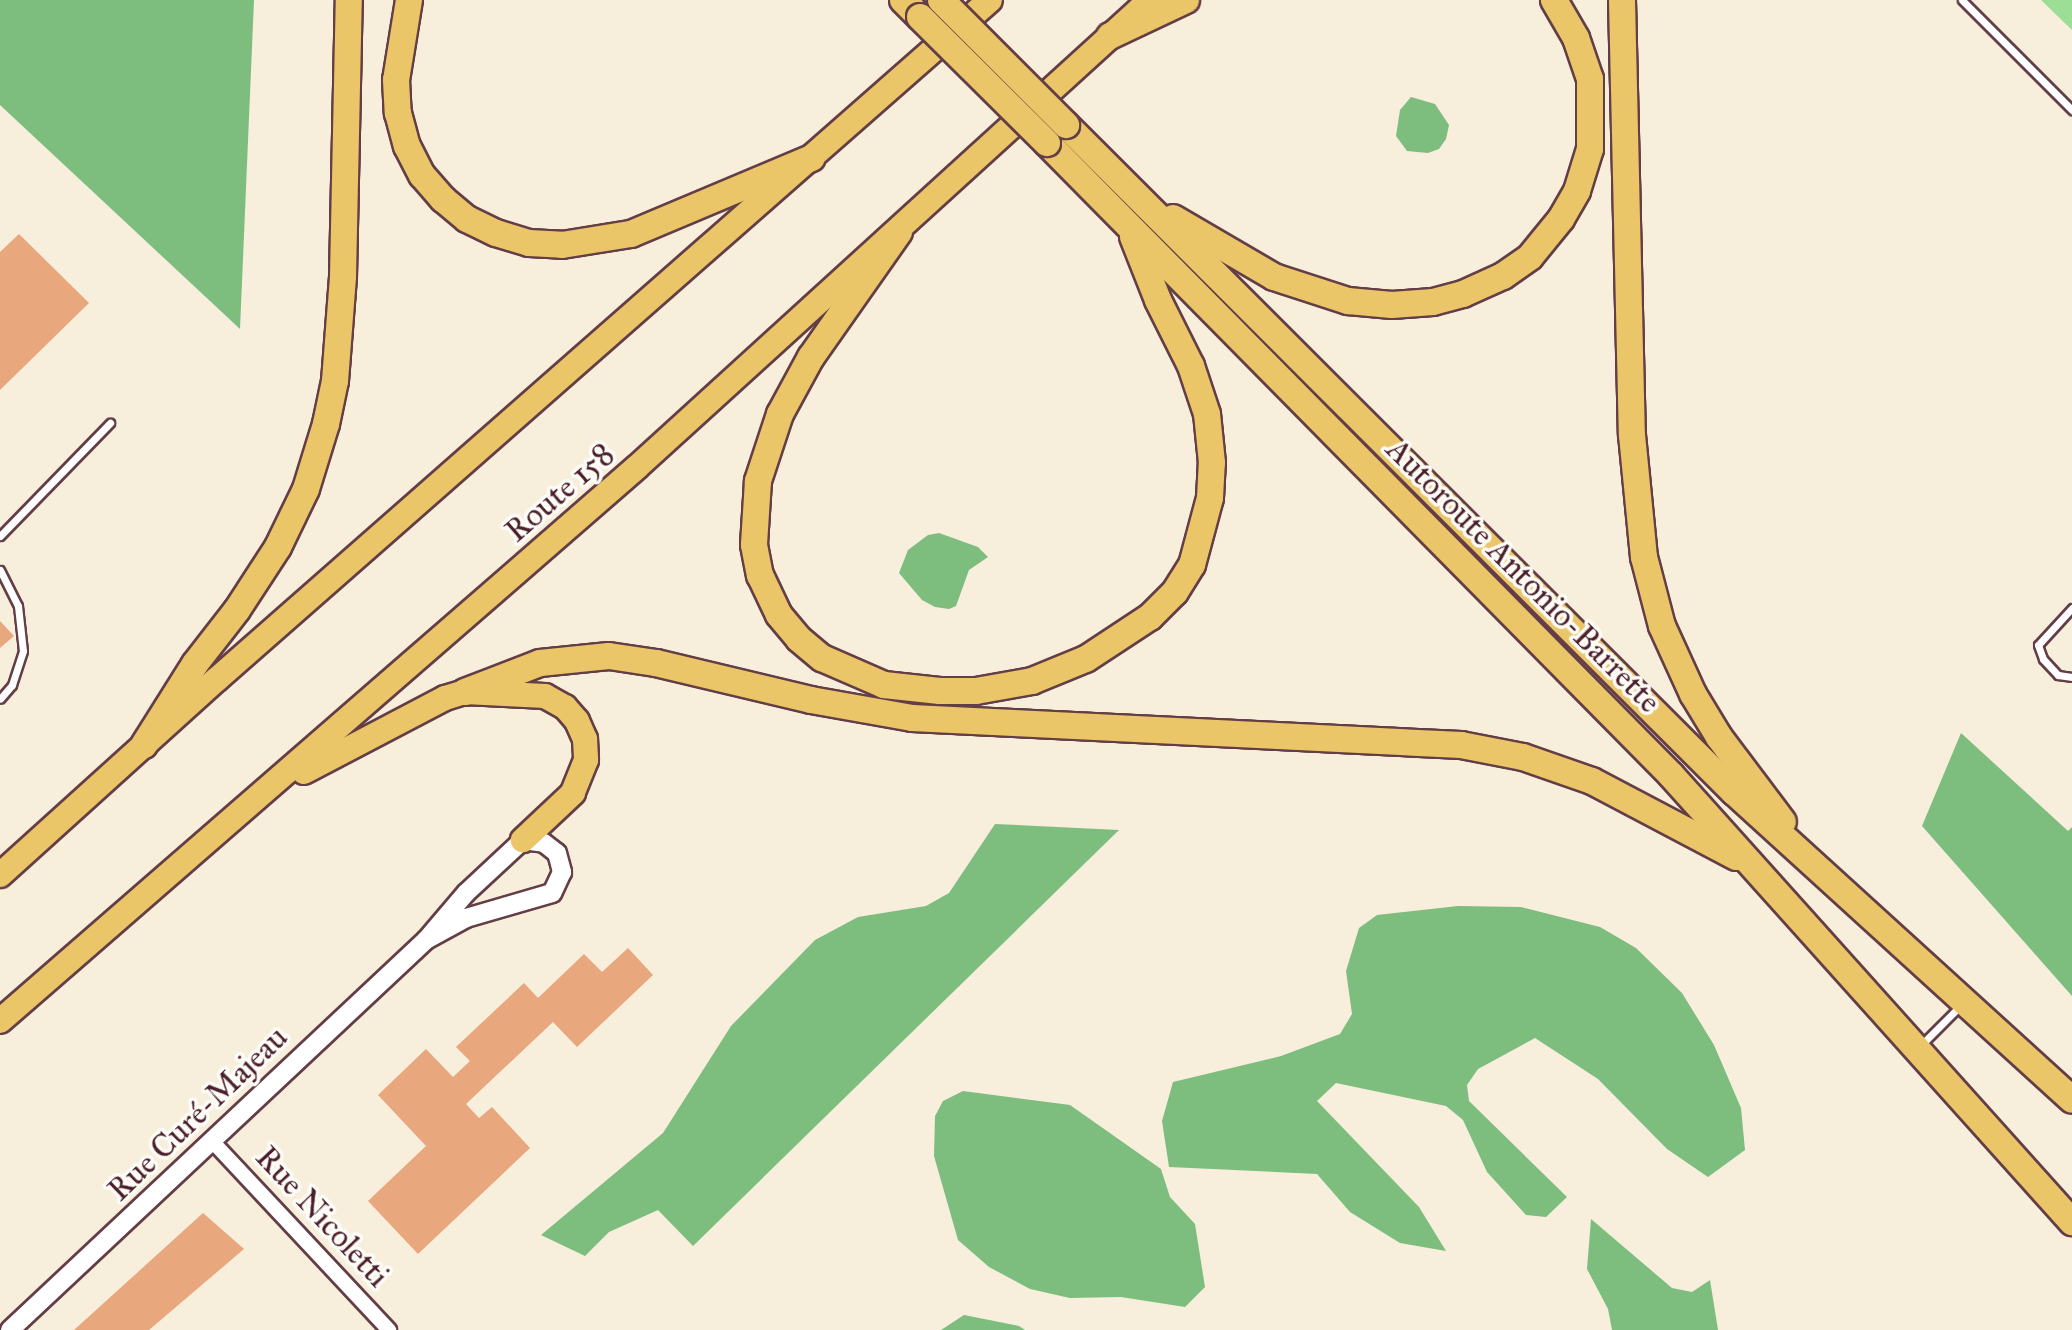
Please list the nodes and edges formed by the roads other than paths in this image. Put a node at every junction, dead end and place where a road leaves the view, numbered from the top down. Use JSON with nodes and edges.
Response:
{"nodes":[{"id":1,"x":349,"y":0,"type":"edge"},
{"id":2,"x":409,"y":0,"type":"edge"},
{"id":3,"x":941,"y":0,"type":"edge"},
{"id":4,"x":990,"y":0,"type":"edge"},
{"id":5,"x":1150,"y":0,"type":"edge"},
{"id":6,"x":1186,"y":0,"type":"edge"},
{"id":7,"x":1554,"y":0,"type":"edge"},
{"id":8,"x":1622,"y":0,"type":"edge"},
{"id":9,"x":1962,"y":0,"type":"edge"},
{"id":10,"x":912,"y":8,"type":"edge"},
{"id":11,"x":1110,"y":36,"type":"junction"},
{"id":12,"x":2072,"y":110,"type":"edge"},
{"id":13,"x":812,"y":158,"type":"junction"},
{"id":14,"x":1136,"y":195,"type":"junction"},
{"id":15,"x":1128,"y":223,"type":"junction"},
{"id":16,"x":899,"y":232,"type":"junction"},
{"id":17,"x":110,"y":423,"type":"dead end"},
{"id":18,"x":0,"y":536,"type":"edge"},
{"id":19,"x":0,"y":570,"type":"edge"},
{"id":20,"x":2072,"y":608,"type":"edge"},
{"id":21,"x":2072,"y":677,"type":"edge"},
{"id":22,"x":465,"y":692,"type":"junction"},
{"id":23,"x":0,"y":699,"type":"edge"},
{"id":24,"x":144,"y":745,"type":"junction"},
{"id":25,"x":270,"y":789,"type":"junction"},
{"id":26,"x":523,"y":840,"type":"junction"},
{"id":27,"x":1756,"y":868,"type":"junction"},
{"id":28,"x":0,"y":875,"type":"edge"},
{"id":29,"x":1826,"y":879,"type":"junction"},
{"id":30,"x":426,"y":940,"type":"junction"},
{"id":31,"x":1963,"y":1003,"type":"junction"},
{"id":32,"x":0,"y":1021,"type":"edge"},
{"id":33,"x":1918,"y":1048,"type":"junction"},
{"id":34,"x":2072,"y":1100,"type":"edge"},
{"id":35,"x":213,"y":1142,"type":"junction"},
{"id":36,"x":2072,"y":1222,"type":"edge"},
{"id":37,"x":10,"y":1330,"type":"edge"},
{"id":38,"x":389,"y":1330,"type":"edge"}],
"edges":[{"from":1,"to":24,"type":"highway"},
{"from":2,"to":13,"type":"highway"},
{"from":3,"to":14,"type":"highway","name":"Autoroute Antonio-Barrette","bridge":true},
{"from":4,"to":13,"type":"highway"},
{"from":5,"to":11,"type":"highway","name":"Route 158"},
{"from":6,"to":11,"type":"highway"},
{"from":7,"to":14,"type":"highway"},
{"from":8,"to":29,"type":"highway"},
{"from":9,"to":12,"type":"lane"},
{"from":10,"to":15,"type":"highway","name":"Autoroute Antonio-Barrette","bridge":true},
{"from":11,"to":16,"type":"highway","name":"Route 158"},
{"from":13,"to":24,"type":"highway"},
{"from":14,"to":29,"type":"highway","name":"Autoroute Antonio-Barrette"},
{"from":15,"to":16,"type":"highway"},
{"from":15,"to":27,"type":"highway","name":"Autoroute Antonio-Barrette"},
{"from":16,"to":25,"type":"highway","name":"Route 158"},
{"from":17,"to":18,"type":"lane"},
{"from":19,"to":23,"type":"lane"},
{"from":20,"to":21,"type":"lane"},
{"from":22,"to":25,"type":"highway"},
{"from":22,"to":26,"type":"highway"},
{"from":22,"to":27,"type":"highway"},
{"from":24,"to":28,"type":"highway"},
{"from":25,"to":32,"type":"highway","name":"Route 158"},
{"from":26,"to":30,"type":"street","name":"Rue Curé-Majeau"},
{"from":26,"to":30,"type":"street","name":"Rue Curé-Majeau"},
{"from":27,"to":33,"type":"highway","name":"Autoroute Antonio-Barrette"},
{"from":29,"to":31,"type":"highway","name":"Autoroute Antonio-Barrette"},
{"from":30,"to":35,"type":"street","name":"Rue Curé-Majeau"},
{"from":31,"to":33,"type":"lane"},
{"from":31,"to":34,"type":"highway","name":"Autoroute Antonio-Barrette"},
{"from":33,"to":36,"type":"highway","name":"Autoroute Antonio-Barrette"},
{"from":35,"to":37,"type":"street","name":"Rue Curé-Majeau"},
{"from":35,"to":38,"type":"street","name":"Rue Nicoletti"}]}
